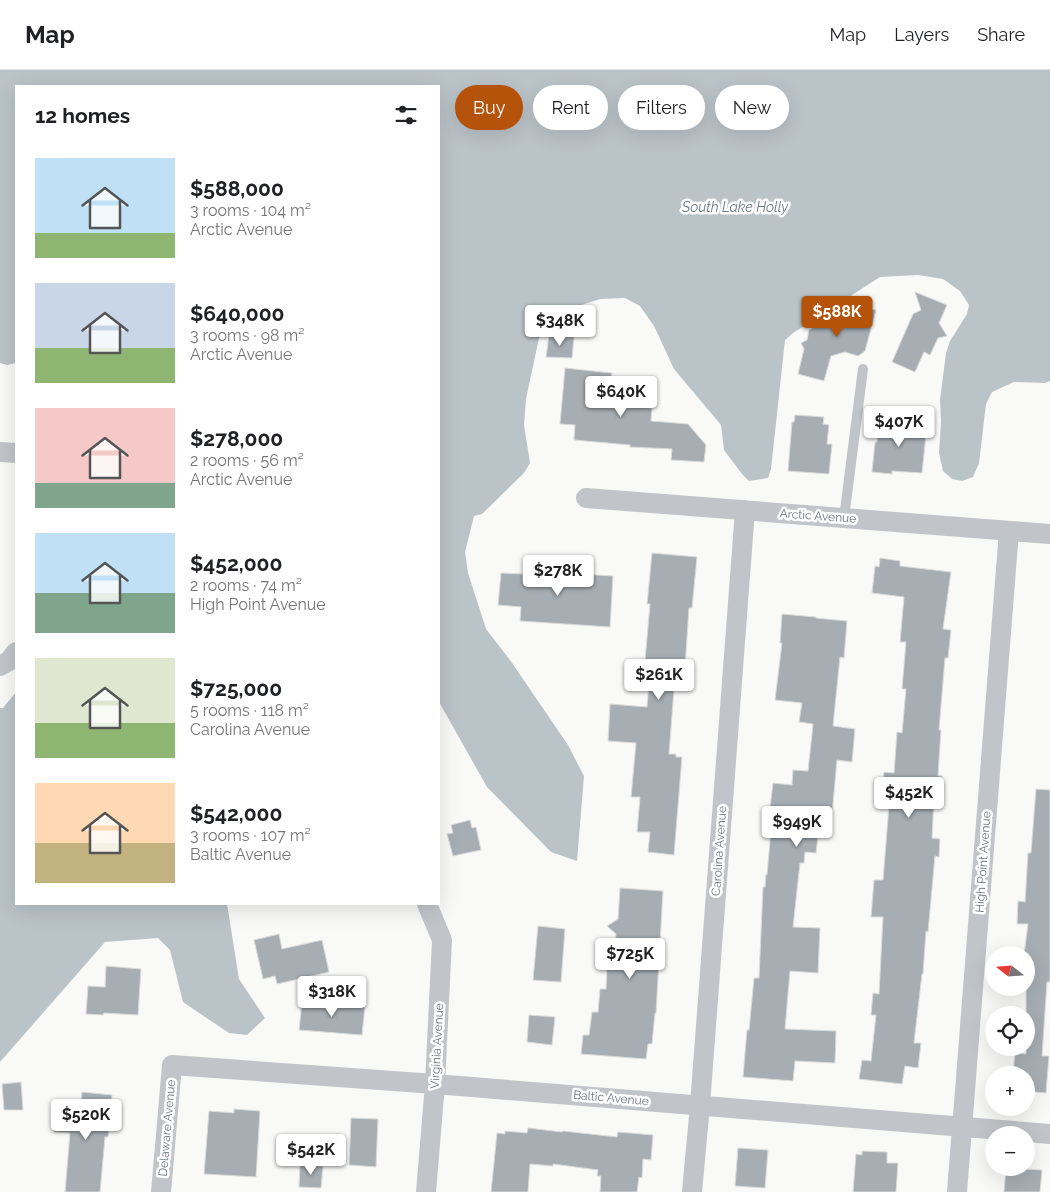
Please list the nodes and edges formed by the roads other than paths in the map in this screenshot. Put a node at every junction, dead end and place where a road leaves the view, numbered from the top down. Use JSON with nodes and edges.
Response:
{"nodes":[{"id":1,"x":863,"y":369,"type":"dead end"},
{"id":2,"x":0,"y":452,"type":"edge"},
{"id":3,"x":15,"y":453,"type":"edge"},
{"id":4,"x":586,"y":498,"type":"dead end"},
{"id":5,"x":744,"y":510,"type":"junction"},
{"id":6,"x":844,"y":518,"type":"junction"},
{"id":7,"x":1009,"y":531,"type":"junction"},
{"id":8,"x":1050,"y":534,"type":"edge"},
{"id":9,"x":15,"y":653,"type":"edge"},
{"id":10,"x":0,"y":666,"type":"edge"},
{"id":11,"x":427,"y":905,"type":"edge"},
{"id":12,"x":172,"y":1065,"type":"joint"},
{"id":13,"x":435,"y":1084,"type":"junction"},
{"id":14,"x":700,"y":1105,"type":"junction"},
{"id":15,"x":963,"y":1127,"type":"junction"},
{"id":16,"x":1050,"y":1134,"type":"edge"},
{"id":17,"x":162,"y":1192,"type":"edge"},
{"id":18,"x":426,"y":1192,"type":"edge"},
{"id":19,"x":692,"y":1192,"type":"edge"},
{"id":20,"x":957,"y":1192,"type":"edge"}],
"edges":[{"from":1,"to":6,"type":"lane"},
{"from":2,"to":3,"type":"street"},
{"from":4,"to":5,"type":"street","name":"Arctic Avenue"},
{"from":5,"to":6,"type":"street","name":"Arctic Avenue"},
{"from":5,"to":14,"type":"street","name":"Carolina Avenue"},
{"from":6,"to":7,"type":"street","name":"Arctic Avenue"},
{"from":7,"to":8,"type":"street","name":"Arctic Avenue"},
{"from":7,"to":15,"type":"street","name":"High Point Avenue"},
{"from":9,"to":10,"type":"street"},
{"from":11,"to":13,"type":"street","name":"Virginia Avenue"},
{"from":12,"to":13,"type":"street","name":"Baltic Avenue"},
{"from":12,"to":17,"type":"street","name":"Delaware Avenue"},
{"from":13,"to":14,"type":"street","name":"Baltic Avenue"},
{"from":13,"to":18,"type":"street","name":"Virginia Avenue"},
{"from":14,"to":15,"type":"street","name":"Baltic Avenue"},
{"from":14,"to":19,"type":"street","name":"Carolina Avenue"},
{"from":15,"to":16,"type":"street","name":"Baltic Avenue"},
{"from":15,"to":20,"type":"street","name":"High Point Avenue"}]}
